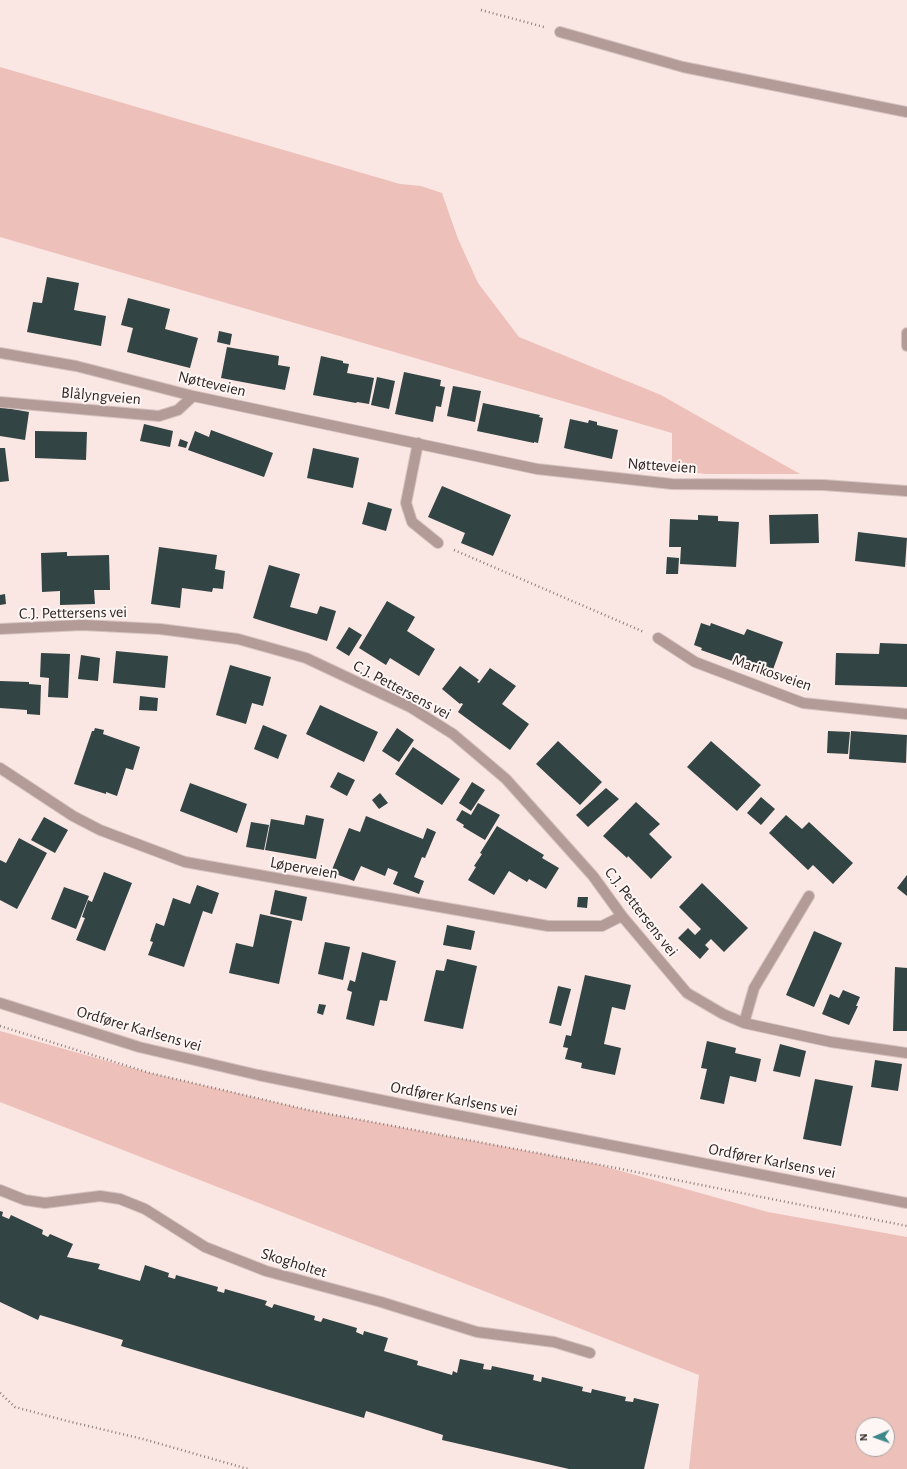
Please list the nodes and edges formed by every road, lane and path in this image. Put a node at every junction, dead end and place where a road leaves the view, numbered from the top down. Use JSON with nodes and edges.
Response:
{"nodes":[{"id":1,"x":481,"y":10,"type":"dead end"},
{"id":2,"x":560,"y":32,"type":"joint"},
{"id":3,"x":907,"y":112,"type":"edge"},
{"id":4,"x":907,"y":333,"type":"edge"},
{"id":5,"x":907,"y":346,"type":"edge"},
{"id":6,"x":0,"y":353,"type":"edge"},
{"id":7,"x":193,"y":396,"type":"junction"},
{"id":8,"x":0,"y":402,"type":"edge"},
{"id":9,"x":418,"y":443,"type":"junction"},
{"id":10,"x":907,"y":491,"type":"edge"},
{"id":11,"x":438,"y":544,"type":"joint"},
{"id":12,"x":0,"y":629,"type":"edge"},
{"id":13,"x":658,"y":638,"type":"joint"},
{"id":14,"x":907,"y":714,"type":"edge"},
{"id":15,"x":0,"y":768,"type":"edge"},
{"id":16,"x":809,"y":896,"type":"dead end"},
{"id":17,"x":622,"y":916,"type":"junction"},
{"id":18,"x":0,"y":1003,"type":"edge"},
{"id":19,"x":744,"y":1023,"type":"junction"},
{"id":20,"x":0,"y":1026,"type":"edge"},
{"id":21,"x":907,"y":1053,"type":"edge"},
{"id":22,"x":0,"y":1190,"type":"edge"},
{"id":23,"x":907,"y":1203,"type":"edge"},
{"id":24,"x":907,"y":1226,"type":"edge"},
{"id":25,"x":590,"y":1353,"type":"dead end"},
{"id":26,"x":0,"y":1392,"type":"edge"},
{"id":27,"x":248,"y":1469,"type":"edge"}],
"edges":[{"from":1,"to":2,"type":"path"},
{"from":2,"to":3,"type":"street"},
{"from":4,"to":5,"type":"street"},
{"from":6,"to":7,"type":"street","name":"Nøtteveien"},
{"from":7,"to":8,"type":"street","name":"Blålyngveien"},
{"from":7,"to":9,"type":"street","name":"Nøtteveien"},
{"from":9,"to":10,"type":"street","name":"Nøtteveien"},
{"from":9,"to":11,"type":"street"},
{"from":11,"to":13,"type":"path"},
{"from":12,"to":17,"type":"street","name":"C.J. Pettersens vei"},
{"from":13,"to":14,"type":"street","name":"Marikosveien"},
{"from":15,"to":17,"type":"street","name":"Løperveien"},
{"from":16,"to":19,"type":"street"},
{"from":17,"to":19,"type":"street","name":"C.J. Pettersens vei"},
{"from":18,"to":23,"type":"street","name":"Ordfører Karlsens vei"},
{"from":19,"to":21,"type":"street","name":"C.J. Pettersens vei"},
{"from":20,"to":24,"type":"path"},
{"from":22,"to":25,"type":"street","name":"Skogholtet"},
{"from":26,"to":27,"type":"path"}]}
